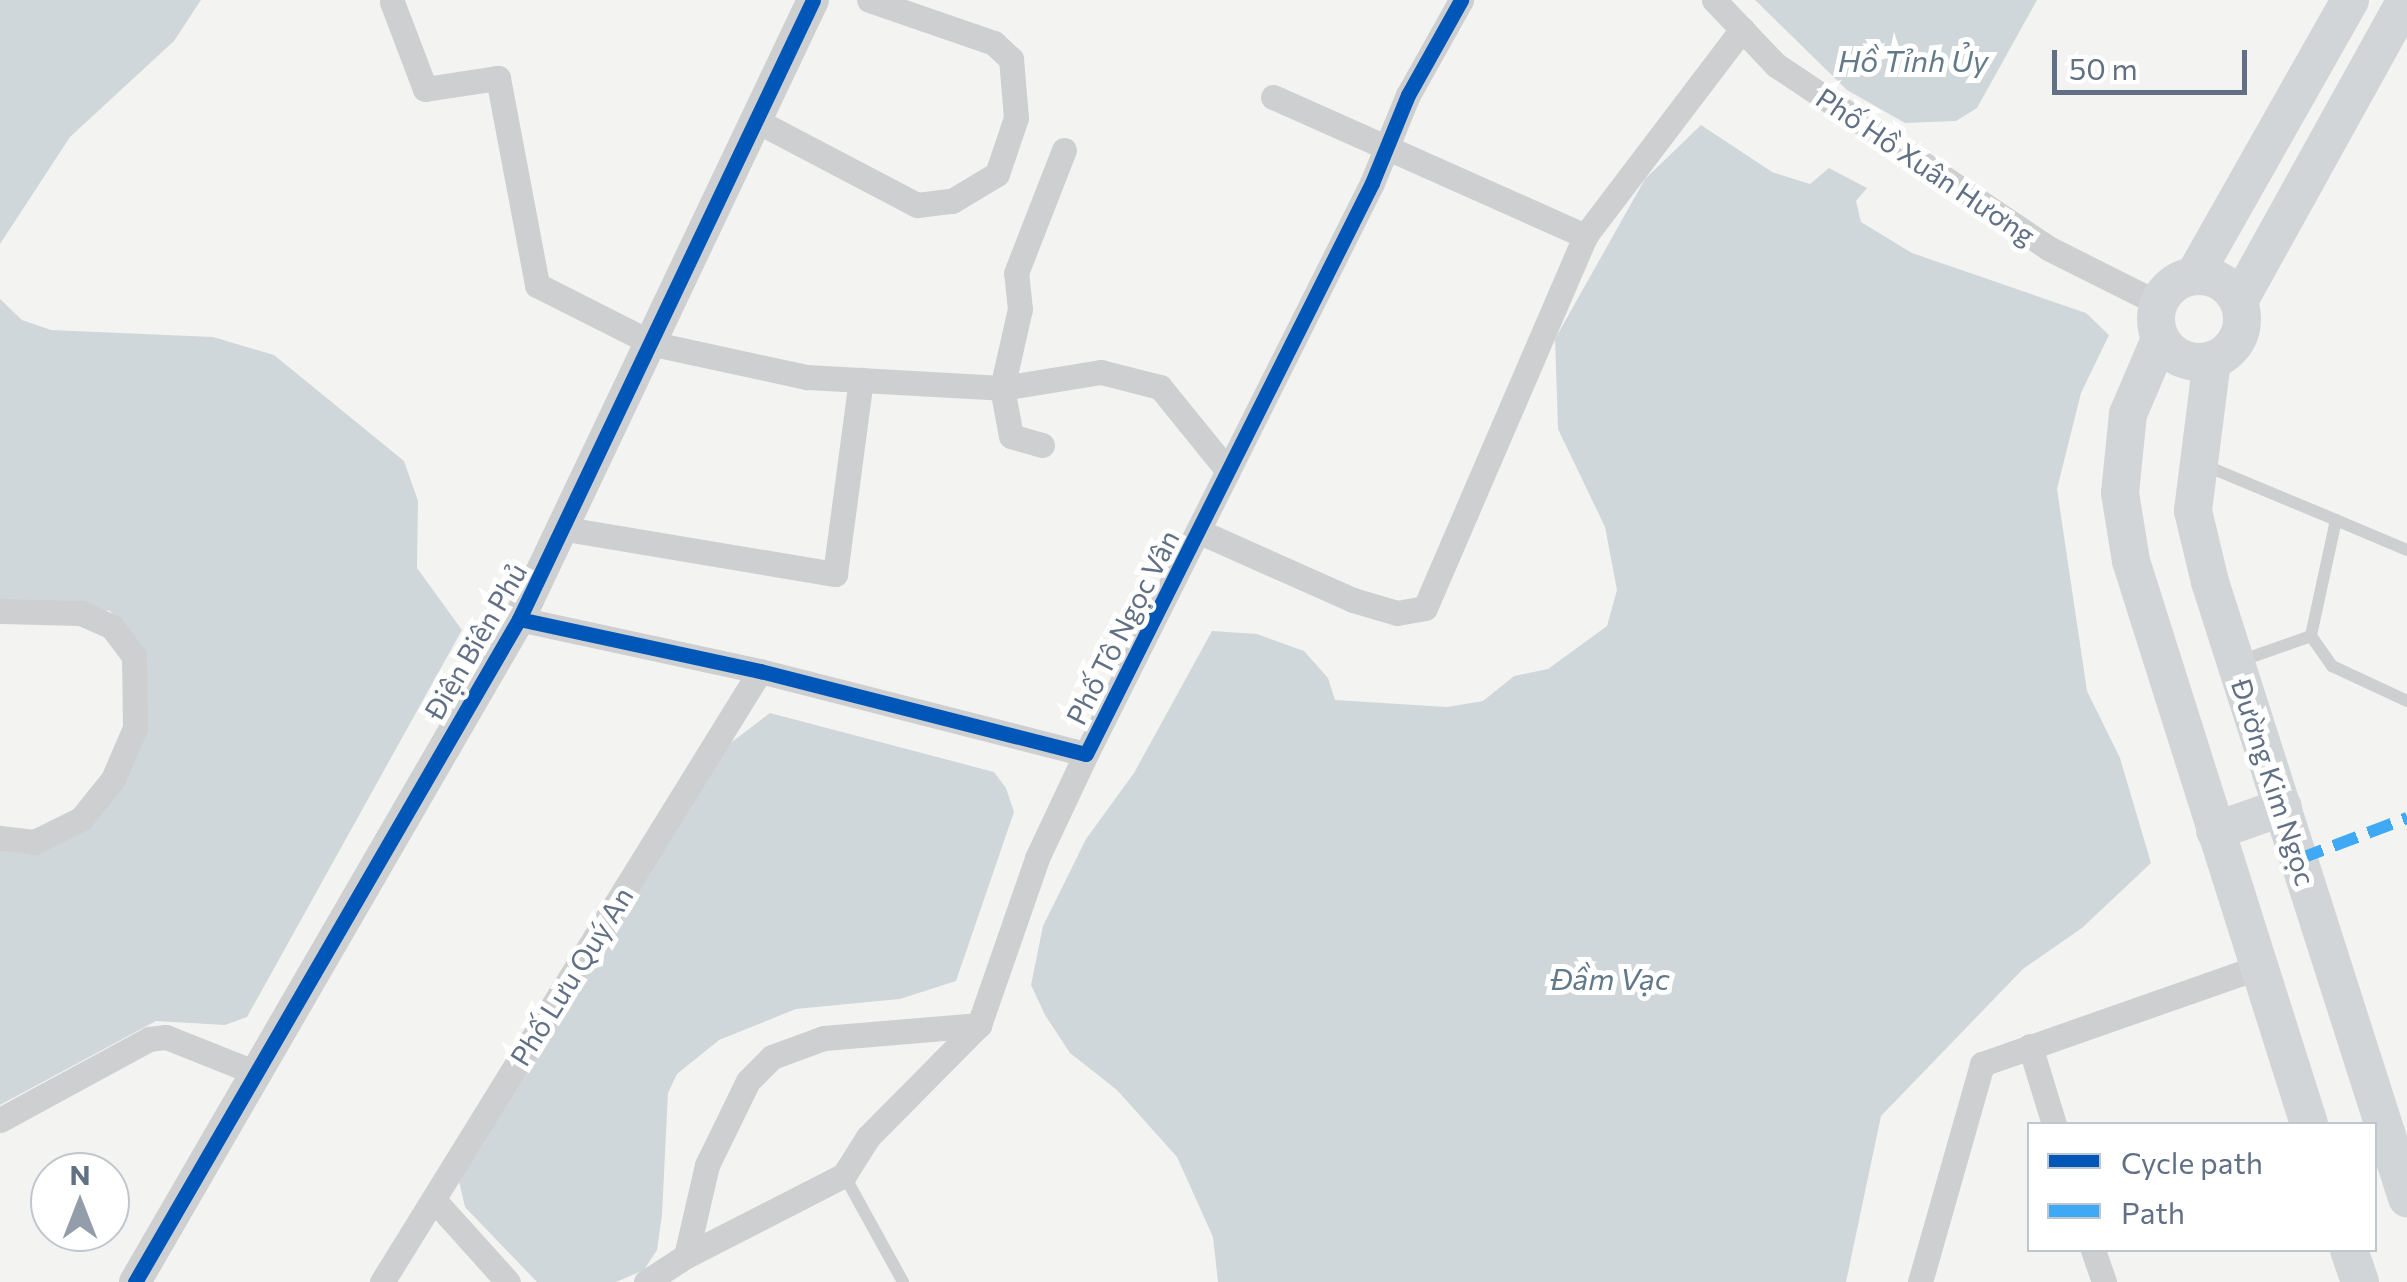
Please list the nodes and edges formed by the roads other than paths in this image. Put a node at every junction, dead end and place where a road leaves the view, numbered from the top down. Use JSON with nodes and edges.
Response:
{"nodes":[{"id":1,"x":813,"y":0,"type":"edge"},
{"id":2,"x":869,"y":0,"type":"edge"},
{"id":3,"x":1461,"y":0,"type":"edge"},
{"id":4,"x":1714,"y":0,"type":"edge"},
{"id":5,"x":2350,"y":0,"type":"edge"},
{"id":6,"x":2406,"y":0,"type":"edge"},
{"id":7,"x":392,"y":2,"type":"edge"},
{"id":8,"x":1742,"y":29,"type":"junction"},
{"id":9,"x":1273,"y":97,"type":"dead end"},
{"id":10,"x":756,"y":122,"type":"junction"},
{"id":11,"x":1386,"y":147,"type":"junction"},
{"id":12,"x":1064,"y":150,"type":"dead end"},
{"id":13,"x":1585,"y":236,"type":"junction"},
{"id":14,"x":2194,"y":276,"type":"junction"},
{"id":15,"x":2239,"y":302,"type":"junction"},
{"id":16,"x":2160,"y":321,"type":"junction"},
{"id":17,"x":654,"y":344,"type":"junction"},
{"id":18,"x":2212,"y":360,"type":"junction"},
{"id":19,"x":861,"y":380,"type":"junction"},
{"id":20,"x":1002,"y":388,"type":"junction"},
{"id":21,"x":1042,"y":445,"type":"dead end"},
{"id":22,"x":2196,"y":462,"type":"junction"},
{"id":23,"x":1228,"y":471,"type":"junction"},
{"id":24,"x":2336,"y":520,"type":"junction"},
{"id":25,"x":566,"y":529,"type":"junction"},
{"id":26,"x":1198,"y":531,"type":"junction"},
{"id":27,"x":2407,"y":550,"type":"edge"},
{"id":28,"x":0,"y":611,"type":"edge"},
{"id":29,"x":519,"y":619,"type":"junction"},
{"id":30,"x":2311,"y":636,"type":"junction"},
{"id":31,"x":2235,"y":663,"type":"junction"},
{"id":32,"x":760,"y":671,"type":"junction"},
{"id":33,"x":2407,"y":701,"type":"edge"},
{"id":34,"x":1086,"y":754,"type":"junction"},
{"id":35,"x":2283,"y":807,"type":"junction"},
{"id":36,"x":2215,"y":831,"type":"junction"},
{"id":37,"x":0,"y":838,"type":"edge"},
{"id":38,"x":2259,"y":967,"type":"junction"},
{"id":39,"x":978,"y":1025,"type":"junction"},
{"id":40,"x":2030,"y":1046,"type":"junction"},
{"id":41,"x":259,"y":1074,"type":"junction"},
{"id":42,"x":0,"y":1120,"type":"edge"},
{"id":43,"x":2053,"y":1122,"type":"edge"},
{"id":44,"x":2308,"y":1122,"type":"edge"},
{"id":45,"x":844,"y":1175,"type":"junction"},
{"id":46,"x":2407,"y":1198,"type":"edge"},
{"id":47,"x":435,"y":1200,"type":"junction"},
{"id":48,"x":2095,"y":1252,"type":"edge"},
{"id":49,"x":2350,"y":1252,"type":"edge"},
{"id":50,"x":686,"y":1256,"type":"junction"},
{"id":51,"x":135,"y":1282,"type":"edge"},
{"id":52,"x":382,"y":1282,"type":"edge"},
{"id":53,"x":508,"y":1282,"type":"edge"},
{"id":54,"x":646,"y":1282,"type":"edge"},
{"id":55,"x":903,"y":1282,"type":"edge"},
{"id":56,"x":1920,"y":1282,"type":"edge"},
{"id":57,"x":2104,"y":1282,"type":"edge"},
{"id":58,"x":2360,"y":1282,"type":"edge"}],
"edges":[{"from":1,"to":10,"type":"street","name":"Điện Biên Phủ"},
{"from":2,"to":10,"type":"street"},
{"from":3,"to":11,"type":"street","name":"Phố Tô Ngọc Vân"},
{"from":4,"to":8,"type":"street","name":"Phố Hồ Xuân Hương"},
{"from":5,"to":14,"type":"main road"},
{"from":6,"to":15,"type":"main road"},
{"from":7,"to":17,"type":"street"},
{"from":8,"to":13,"type":"street"},
{"from":8,"to":16,"type":"street","name":"Phố Hồ Xuân Hương"},
{"from":9,"to":11,"type":"street"},
{"from":10,"to":17,"type":"street","name":"Điện Biên Phủ"},
{"from":11,"to":13,"type":"street"},
{"from":11,"to":23,"type":"street","name":"Phố Tô Ngọc Vân"},
{"from":12,"to":20,"type":"street"},
{"from":13,"to":26,"type":"street"},
{"from":14,"to":15,"type":"main road"},
{"from":14,"to":16,"type":"main road"},
{"from":15,"to":18,"type":"main road"},
{"from":16,"to":18,"type":"main road"},
{"from":16,"to":36,"type":"main road"},
{"from":17,"to":19,"type":"street"},
{"from":17,"to":25,"type":"street","name":"Điện Biên Phủ"},
{"from":18,"to":22,"type":"main road","name":"Đường Kim Ngọc"},
{"from":19,"to":20,"type":"street"},
{"from":19,"to":25,"type":"street"},
{"from":20,"to":21,"type":"street"},
{"from":20,"to":23,"type":"street"},
{"from":22,"to":24,"type":"lane"},
{"from":22,"to":31,"type":"main road","name":"Đường Kim Ngọc"},
{"from":23,"to":26,"type":"street","name":"Phố Tô Ngọc Vân"},
{"from":24,"to":27,"type":"lane"},
{"from":24,"to":30,"type":"lane"},
{"from":25,"to":29,"type":"street","name":"Điện Biên Phủ"},
{"from":26,"to":34,"type":"street","name":"Phố Tô Ngọc Vân"},
{"from":28,"to":37,"type":"street"},
{"from":29,"to":32,"type":"street","name":"Phố Tô Ngọc Vân"},
{"from":29,"to":41,"type":"street","name":"Điện Biên Phủ"},
{"from":30,"to":31,"type":"lane"},
{"from":30,"to":33,"type":"lane"},
{"from":31,"to":35,"type":"main road","name":"Đường Kim Ngọc"},
{"from":32,"to":34,"type":"street","name":"Phố Tô Ngọc Vân"},
{"from":32,"to":47,"type":"street","name":"Phố Lưu Quý An"},
{"from":34,"to":39,"type":"street"},
{"from":35,"to":36,"type":"main road"},
{"from":35,"to":46,"type":"main road","name":"Đường Kim Ngọc"},
{"from":36,"to":38,"type":"main road"},
{"from":38,"to":40,"type":"street"},
{"from":38,"to":44,"type":"main road"},
{"from":39,"to":45,"type":"street"},
{"from":39,"to":50,"type":"street"},
{"from":40,"to":43,"type":"street"},
{"from":40,"to":56,"type":"street"},
{"from":41,"to":42,"type":"street"},
{"from":41,"to":51,"type":"street","name":"Điện Biên Phủ"},
{"from":45,"to":50,"type":"street"},
{"from":45,"to":55,"type":"lane"},
{"from":47,"to":52,"type":"street","name":"Phố Lưu Quý An"},
{"from":47,"to":53,"type":"street"},
{"from":48,"to":57,"type":"street"},
{"from":49,"to":58,"type":"main road"},
{"from":50,"to":54,"type":"street"}]}
